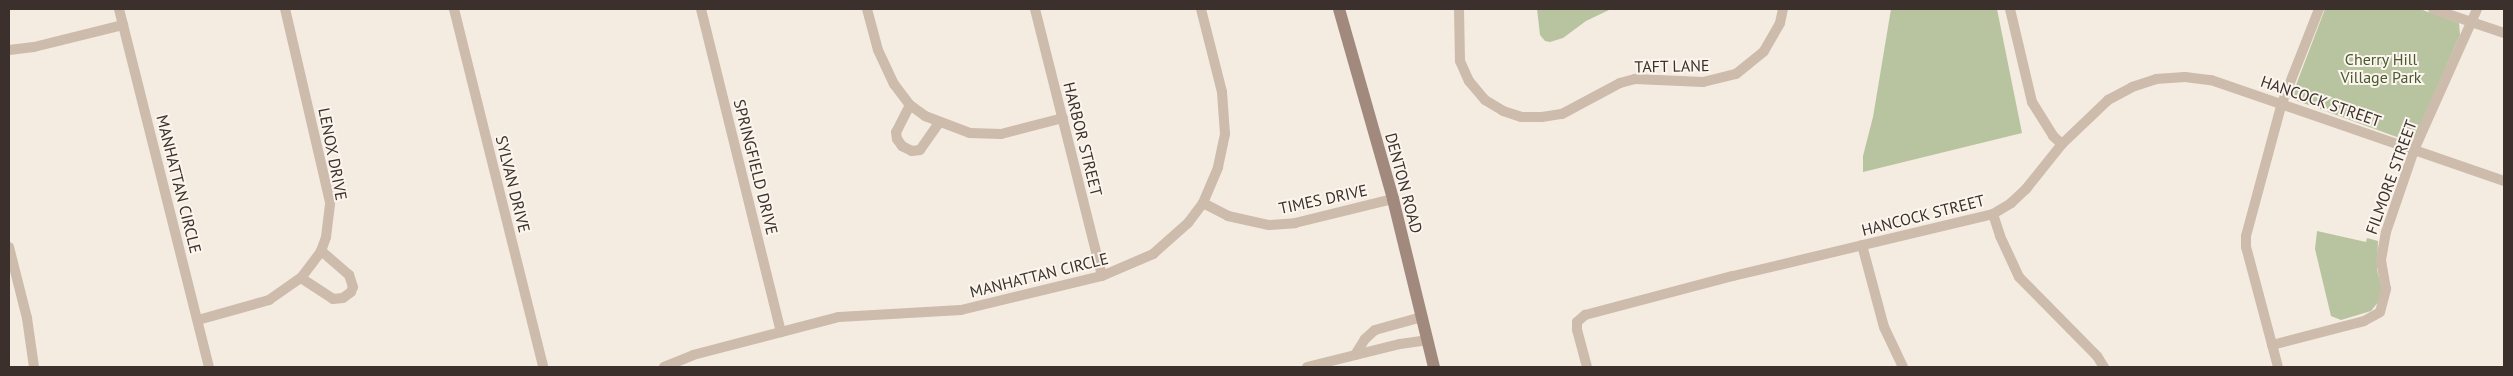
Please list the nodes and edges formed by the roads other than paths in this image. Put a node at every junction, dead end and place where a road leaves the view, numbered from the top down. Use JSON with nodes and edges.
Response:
{"nodes":[{"id":1,"x":119,"y":9,"type":"edge"},
{"id":2,"x":285,"y":9,"type":"edge"},
{"id":3,"x":454,"y":9,"type":"edge"},
{"id":4,"x":701,"y":9,"type":"edge"},
{"id":5,"x":868,"y":9,"type":"edge"},
{"id":6,"x":1035,"y":9,"type":"edge"},
{"id":7,"x":1201,"y":9,"type":"edge"},
{"id":8,"x":1339,"y":9,"type":"edge"},
{"id":9,"x":1459,"y":9,"type":"edge"},
{"id":10,"x":1783,"y":9,"type":"edge"},
{"id":11,"x":2010,"y":9,"type":"edge"},
{"id":12,"x":2319,"y":9,"type":"edge"},
{"id":13,"x":2433,"y":9,"type":"edge"},
{"id":14,"x":2477,"y":9,"type":"edge"},
{"id":15,"x":2471,"y":22,"type":"junction"},
{"id":16,"x":123,"y":26,"type":"junction"},
{"id":17,"x":2504,"y":33,"type":"edge"},
{"id":18,"x":9,"y":50,"type":"edge"},
{"id":19,"x":2282,"y":103,"type":"junction"},
{"id":20,"x":910,"y":105,"type":"junction"},
{"id":21,"x":1063,"y":118,"type":"junction"},
{"id":22,"x":939,"y":123,"type":"junction"},
{"id":23,"x":2062,"y":144,"type":"junction"},
{"id":24,"x":2414,"y":150,"type":"junction"},
{"id":25,"x":2504,"y":181,"type":"edge"},
{"id":26,"x":1393,"y":199,"type":"junction"},
{"id":27,"x":1203,"y":203,"type":"junction"},
{"id":28,"x":1993,"y":214,"type":"junction"},
{"id":29,"x":1862,"y":245,"type":"junction"},
{"id":30,"x":9,"y":247,"type":"edge"},
{"id":31,"x":321,"y":251,"type":"junction"},
{"id":32,"x":1102,"y":276,"type":"junction"},
{"id":33,"x":301,"y":278,"type":"junction"},
{"id":34,"x":1422,"y":318,"type":"junction"},
{"id":35,"x":198,"y":320,"type":"junction"},
{"id":36,"x":781,"y":332,"type":"junction"},
{"id":37,"x":1428,"y":340,"type":"junction"},
{"id":38,"x":2272,"y":345,"type":"junction"},
{"id":39,"x":1355,"y":355,"type":"junction"},
{"id":40,"x":34,"y":367,"type":"edge"},
{"id":41,"x":209,"y":367,"type":"edge"},
{"id":42,"x":543,"y":367,"type":"edge"},
{"id":43,"x":664,"y":367,"type":"edge"},
{"id":44,"x":1307,"y":367,"type":"edge"},
{"id":45,"x":1434,"y":367,"type":"edge"},
{"id":46,"x":1587,"y":367,"type":"edge"},
{"id":47,"x":1902,"y":367,"type":"edge"},
{"id":48,"x":2104,"y":367,"type":"edge"},
{"id":49,"x":2278,"y":367,"type":"edge"}],
"edges":[{"from":1,"to":16,"type":"street","name":"MANHATTAN CIRCLE"},
{"from":2,"to":31,"type":"street","name":"LENOX DRIVE"},
{"from":3,"to":42,"type":"street","name":"SYLVAN DRIVE"},
{"from":4,"to":36,"type":"street","name":"SPRINGFIELD DRIVE"},
{"from":5,"to":20,"type":"street"},
{"from":6,"to":21,"type":"street","name":"HARBOR STREET"},
{"from":7,"to":27,"type":"street","name":"MANHATTAN CIRCLE"},
{"from":8,"to":26,"type":"street","name":"DENTON ROAD"},
{"from":9,"to":10,"type":"street","name":"TAFT LANE"},
{"from":11,"to":23,"type":"street"},
{"from":12,"to":19,"type":"street"},
{"from":13,"to":15,"type":"street"},
{"from":14,"to":15,"type":"street","name":"FILMORE STREET"},
{"from":15,"to":17,"type":"street"},
{"from":15,"to":24,"type":"street","name":"FILMORE STREET"},
{"from":16,"to":18,"type":"street"},
{"from":16,"to":35,"type":"street","name":"MANHATTAN CIRCLE"},
{"from":19,"to":23,"type":"street","name":"HANCOCK STREET"},
{"from":19,"to":24,"type":"street","name":"HANCOCK STREET"},
{"from":19,"to":38,"type":"street"},
{"from":20,"to":22,"type":"street"},
{"from":20,"to":22,"type":"street"},
{"from":21,"to":22,"type":"street"},
{"from":21,"to":32,"type":"street","name":"HARBOR STREET"},
{"from":23,"to":28,"type":"street","name":"HANCOCK STREET"},
{"from":24,"to":25,"type":"street","name":"HANCOCK STREET"},
{"from":24,"to":38,"type":"street","name":"FILMORE STREET"},
{"from":26,"to":27,"type":"street","name":"TIMES DRIVE"},
{"from":26,"to":34,"type":"street","name":"DENTON ROAD"},
{"from":27,"to":32,"type":"street","name":"MANHATTAN CIRCLE"},
{"from":28,"to":29,"type":"street","name":"HANCOCK STREET"},
{"from":28,"to":48,"type":"street"},
{"from":29,"to":46,"type":"street","name":"HANCOCK STREET"},
{"from":29,"to":47,"type":"street"},
{"from":30,"to":40,"type":"street"},
{"from":31,"to":33,"type":"street","name":"LENOX DRIVE"},
{"from":31,"to":33,"type":"street"},
{"from":32,"to":36,"type":"street","name":"MANHATTAN CIRCLE"},
{"from":33,"to":35,"type":"street","name":"LENOX DRIVE"},
{"from":34,"to":37,"type":"street","name":"DENTON ROAD"},
{"from":34,"to":39,"type":"street"},
{"from":35,"to":41,"type":"street","name":"MANHATTAN CIRCLE"},
{"from":36,"to":43,"type":"street","name":"MANHATTAN CIRCLE"},
{"from":37,"to":39,"type":"street"},
{"from":37,"to":45,"type":"street","name":"DENTON ROAD"},
{"from":38,"to":49,"type":"street"},
{"from":39,"to":44,"type":"street"}]}
